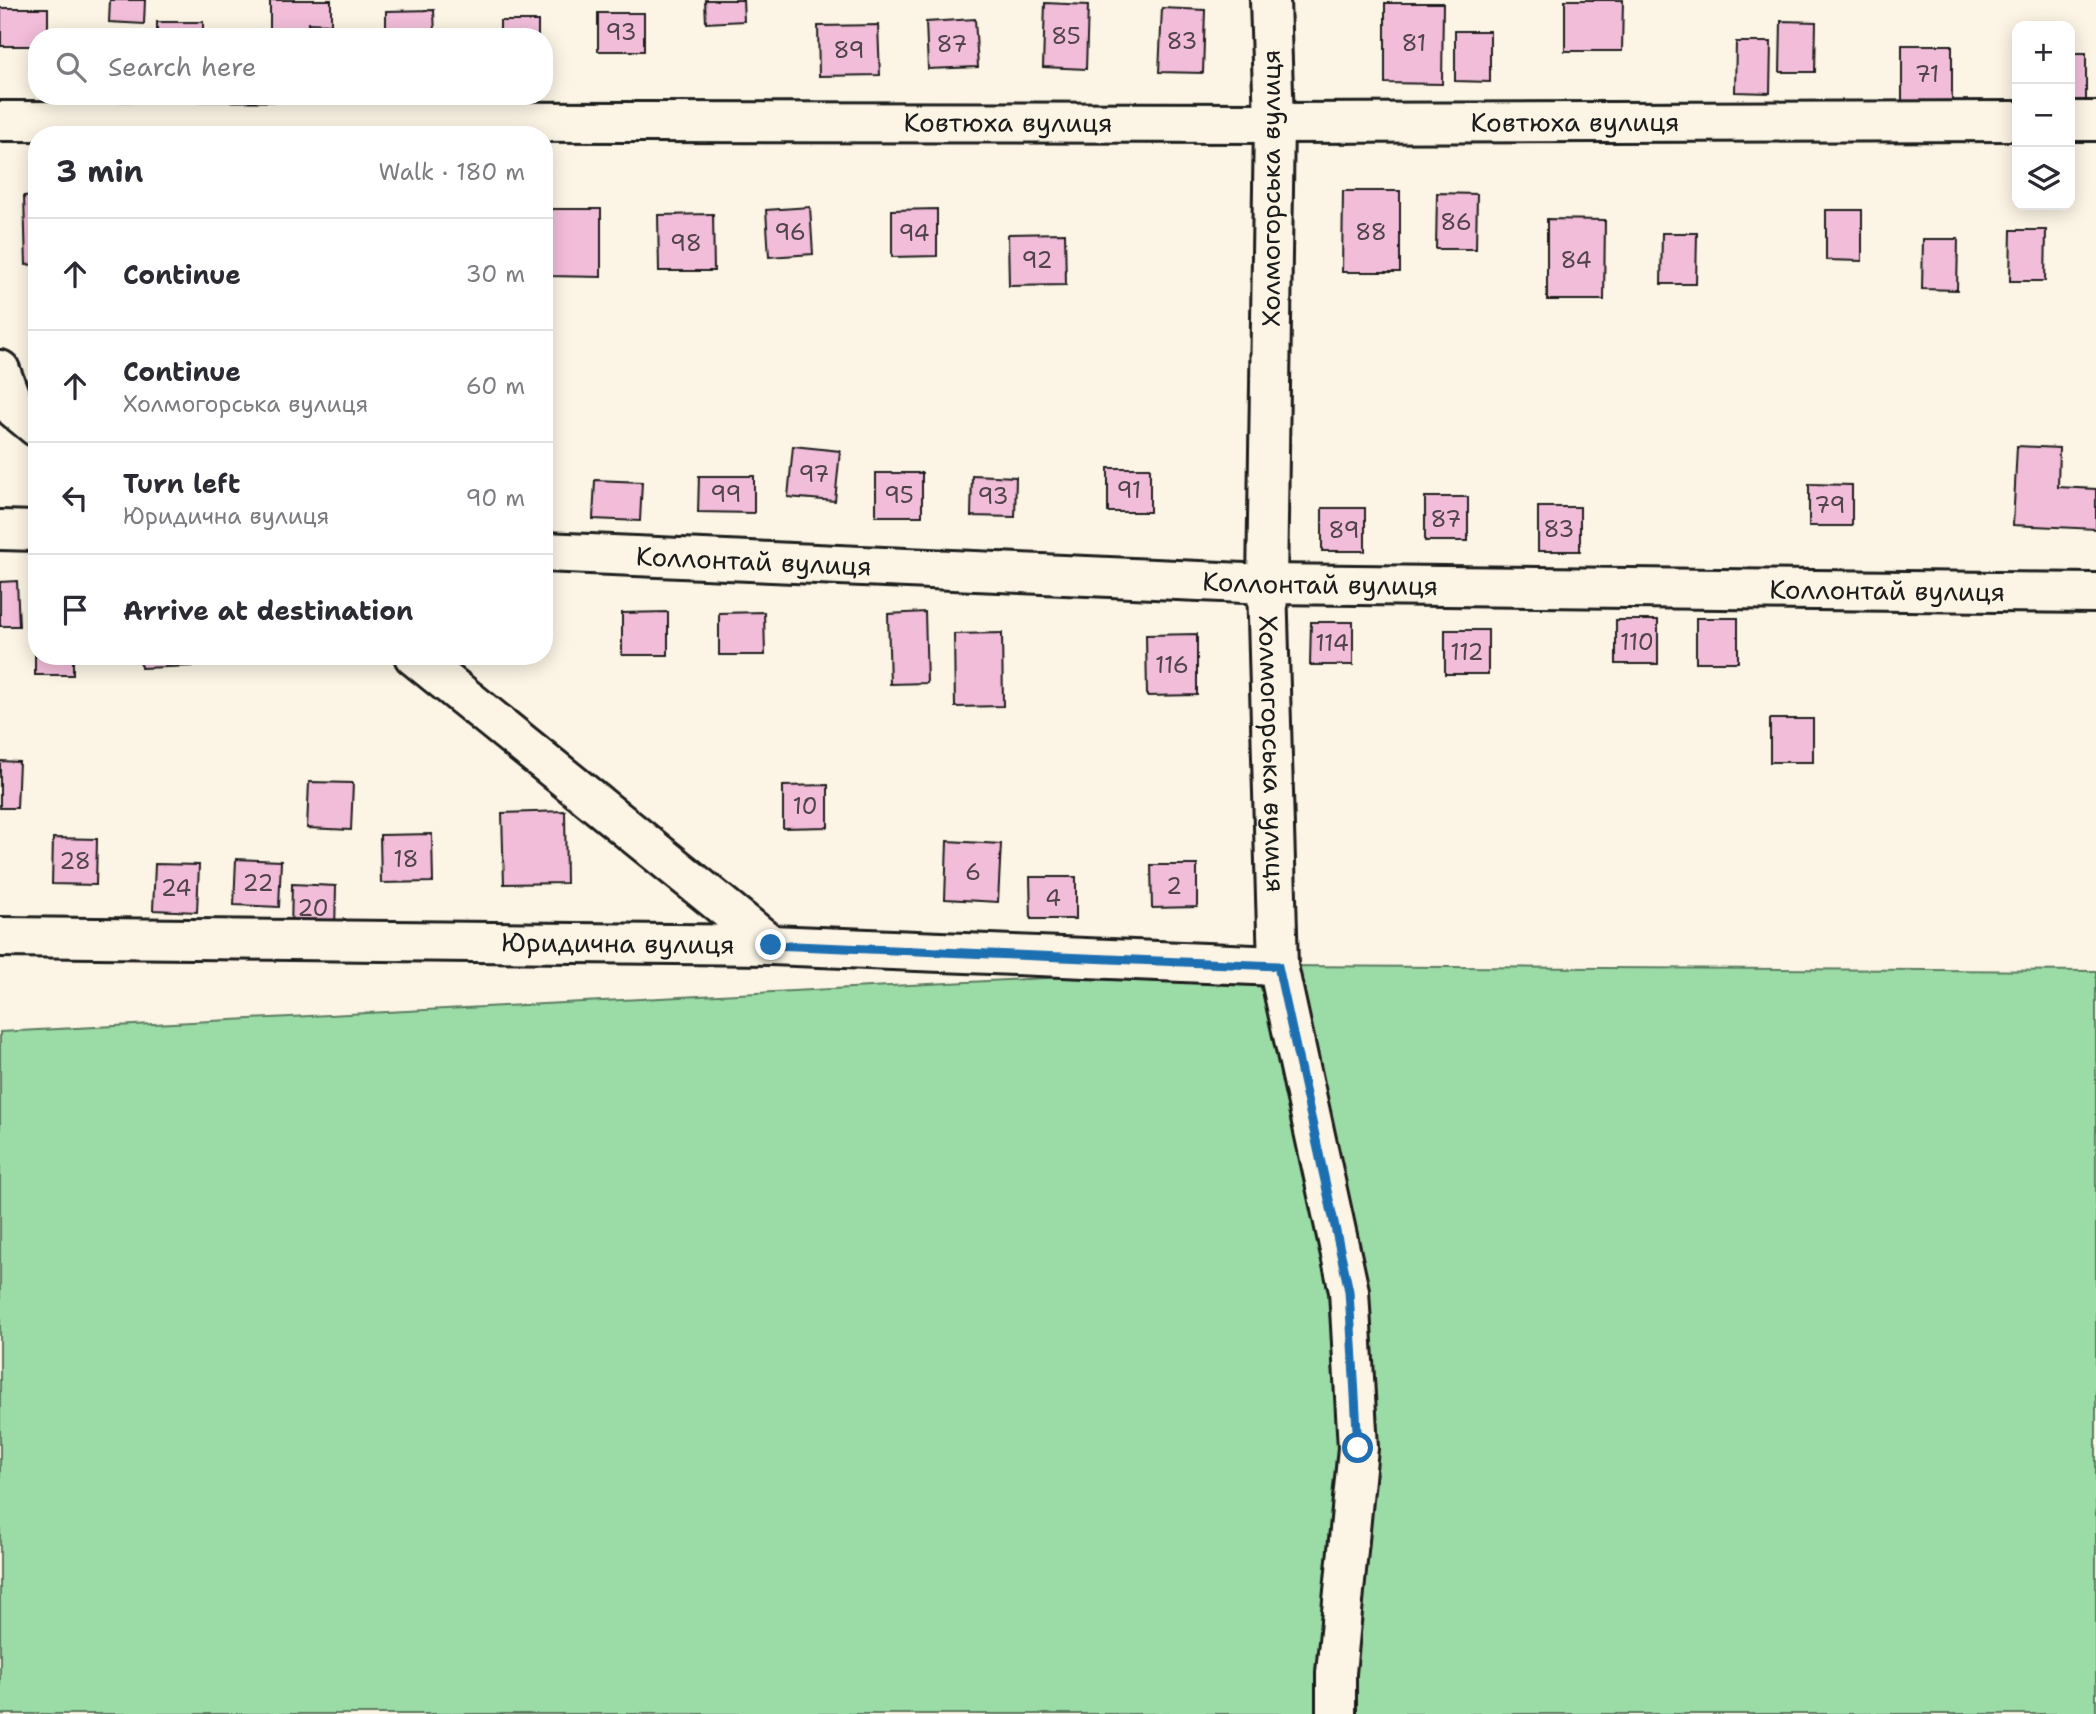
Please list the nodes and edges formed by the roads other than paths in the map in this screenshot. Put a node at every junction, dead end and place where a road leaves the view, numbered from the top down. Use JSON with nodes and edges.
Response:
{"nodes":[{"id":1,"x":1270,"y":0,"type":"edge"},
{"id":2,"x":0,"y":121,"type":"edge"},
{"id":3,"x":2012,"y":121,"type":"edge"},
{"id":4,"x":2075,"y":121,"type":"edge"},
{"id":5,"x":2096,"y":121,"type":"edge"},
{"id":6,"x":1274,"y":123,"type":"junction"},
{"id":7,"x":0,"y":370,"type":"edge"},
{"id":8,"x":28,"y":420,"type":"edge"},
{"id":9,"x":0,"y":530,"type":"edge"},
{"id":10,"x":28,"y":531,"type":"edge"},
{"id":11,"x":553,"y":552,"type":"edge"},
{"id":12,"x":1267,"y":584,"type":"junction"},
{"id":13,"x":2096,"y":593,"type":"edge"},
{"id":14,"x":425,"y":665,"type":"edge"},
{"id":15,"x":0,"y":937,"type":"edge"},
{"id":16,"x":771,"y":945,"type":"junction"},
{"id":17,"x":1278,"y":966,"type":"junction"},
{"id":18,"x":1336,"y":1714,"type":"edge"}],
"edges":[{"from":1,"to":6,"type":"street","name":"Холмогорська вулиця"},
{"from":2,"to":6,"type":"street","name":"Ковтюха вулиця"},
{"from":3,"to":6,"type":"street","name":"Ковтюха вулиця"},
{"from":4,"to":5,"type":"street"},
{"from":6,"to":12,"type":"street","name":"Холмогорська вулиця"},
{"from":7,"to":8,"type":"street"},
{"from":9,"to":10,"type":"street"},
{"from":11,"to":12,"type":"street","name":"Коллонтай вулиця"},
{"from":12,"to":13,"type":"street","name":"Коллонтай вулиця"},
{"from":12,"to":17,"type":"street","name":"Холмогорська вулиця"},
{"from":14,"to":16,"type":"street"},
{"from":15,"to":16,"type":"street","name":"Юридична вулиця"},
{"from":16,"to":17,"type":"street","name":"Юридична вулиця"},
{"from":17,"to":18,"type":"street","name":"Холмогорська вулиця"}]}
